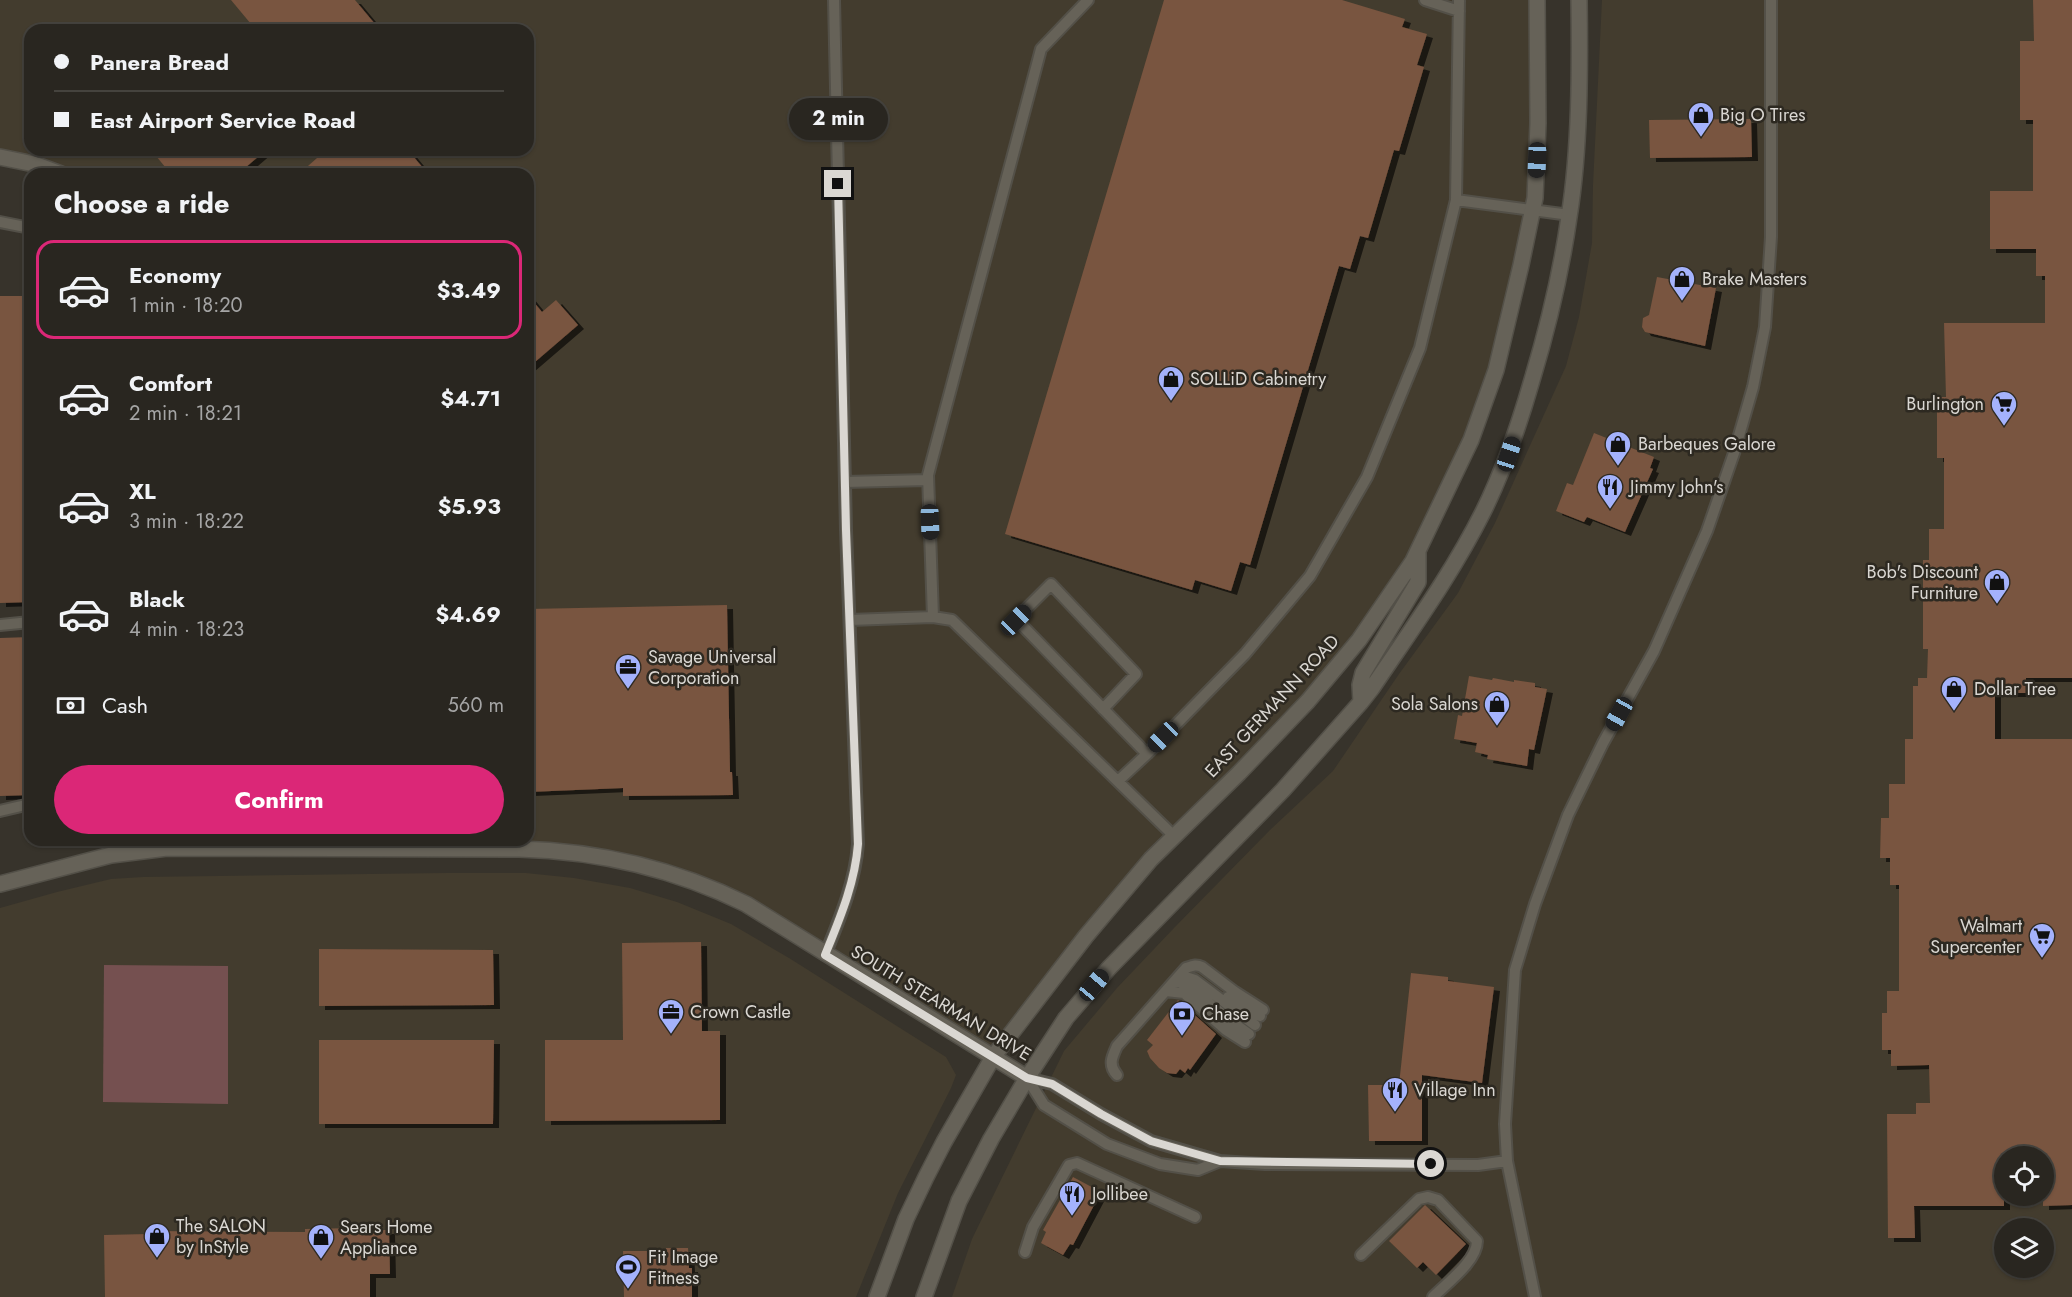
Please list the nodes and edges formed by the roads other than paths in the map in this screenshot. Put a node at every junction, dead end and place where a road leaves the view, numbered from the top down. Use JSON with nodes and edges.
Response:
{"nodes":[{"id":1,"x":834,"y":0,"type":"edge"},
{"id":2,"x":1088,"y":0,"type":"edge"},
{"id":3,"x":1425,"y":0,"type":"edge"},
{"id":4,"x":1537,"y":0,"type":"edge"},
{"id":5,"x":1579,"y":0,"type":"edge"},
{"id":6,"x":1771,"y":0,"type":"edge"},
{"id":7,"x":1459,"y":6,"type":"edge"},
{"id":8,"x":0,"y":157,"type":"edge"},
{"id":9,"x":45,"y":168,"type":"edge"},
{"id":10,"x":1456,"y":200,"type":"junction"},
{"id":11,"x":1532,"y":211,"type":"junction"},
{"id":12,"x":1570,"y":215,"type":"junction"},
{"id":13,"x":0,"y":222,"type":"edge"},
{"id":14,"x":24,"y":227,"type":"edge"},
{"id":15,"x":928,"y":480,"type":"junction"},
{"id":16,"x":845,"y":482,"type":"junction"},
{"id":17,"x":1418,"y":551,"type":"junction"},
{"id":18,"x":933,"y":617,"type":"junction"},
{"id":19,"x":850,"y":620,"type":"junction"},
{"id":20,"x":24,"y":623,"type":"edge"},
{"id":21,"x":0,"y":625,"type":"edge"},
{"id":22,"x":1360,"y":702,"type":"junction"},
{"id":23,"x":1103,"y":709,"type":"junction"},
{"id":24,"x":1146,"y":754,"type":"junction"},
{"id":25,"x":1118,"y":781,"type":"junction"},
{"id":26,"x":24,"y":805,"type":"edge"},
{"id":27,"x":0,"y":811,"type":"edge"},
{"id":28,"x":1174,"y":836,"type":"junction"},
{"id":29,"x":157,"y":846,"type":"edge"},
{"id":30,"x":501,"y":846,"type":"edge"},
{"id":31,"x":0,"y":884,"type":"edge"},
{"id":32,"x":825,"y":955,"type":"junction"},
{"id":33,"x":1176,"y":979,"type":"junction"},
{"id":34,"x":1254,"y":1025,"type":"junction"},
{"id":35,"x":993,"y":1057,"type":"junction"},
{"id":36,"x":1117,"y":1075,"type":"dead end"},
{"id":37,"x":1027,"y":1078,"type":"junction"},
{"id":38,"x":1220,"y":1161,"type":"junction"},
{"id":39,"x":1507,"y":1161,"type":"junction"},
{"id":40,"x":1195,"y":1217,"type":"dead end"},
{"id":41,"x":1025,"y":1252,"type":"dead end"},
{"id":42,"x":1361,"y":1255,"type":"dead end"},
{"id":43,"x":877,"y":1297,"type":"edge"},
{"id":44,"x":924,"y":1297,"type":"edge"},
{"id":45,"x":1433,"y":1297,"type":"edge"},
{"id":46,"x":1534,"y":1297,"type":"edge"}],
"edges":[{"from":1,"to":16,"type":"lane"},
{"from":2,"to":15,"type":"lane"},
{"from":3,"to":7,"type":"lane"},
{"from":4,"to":11,"type":"main road","name":"EAST GERMANN ROAD"},
{"from":5,"to":12,"type":"main road"},
{"from":6,"to":39,"type":"lane"},
{"from":7,"to":10,"type":"lane"},
{"from":8,"to":9,"type":"main road"},
{"from":10,"to":11,"type":"lane"},
{"from":10,"to":24,"type":"lane"},
{"from":11,"to":12,"type":"lane"},
{"from":11,"to":17,"type":"main road","name":"EAST GERMANN ROAD"},
{"from":12,"to":22,"type":"main road"},
{"from":13,"to":14,"type":"lane"},
{"from":15,"to":16,"type":"lane"},
{"from":15,"to":18,"type":"lane"},
{"from":16,"to":19,"type":"lane"},
{"from":17,"to":22,"type":"main road"},
{"from":17,"to":28,"type":"main road","name":"EAST GERMANN ROAD"},
{"from":18,"to":19,"type":"lane"},
{"from":18,"to":25,"type":"lane"},
{"from":19,"to":32,"type":"lane"},
{"from":20,"to":21,"type":"lane"},
{"from":22,"to":37,"type":"main road"},
{"from":23,"to":23,"type":"lane"},
{"from":23,"to":24,"type":"lane"},
{"from":24,"to":25,"type":"lane"},
{"from":25,"to":28,"type":"lane"},
{"from":26,"to":27,"type":"lane"},
{"from":28,"to":35,"type":"main road","name":"EAST GERMANN ROAD"},
{"from":29,"to":31,"type":"main road","name":"SOUTH STEARMAN DRIVE"},
{"from":30,"to":32,"type":"main road","name":"SOUTH STEARMAN DRIVE"},
{"from":32,"to":35,"type":"main road","name":"SOUTH STEARMAN DRIVE"},
{"from":33,"to":34,"type":"lane"},
{"from":33,"to":34,"type":"lane"},
{"from":33,"to":34,"type":"lane"},
{"from":33,"to":36,"type":"lane"},
{"from":35,"to":37,"type":"main road","name":"SOUTH STEARMAN DRIVE"},
{"from":35,"to":43,"type":"main road","name":"EAST GERMANN ROAD"},
{"from":37,"to":38,"type":"lane","name":"SOUTH STEARMAN DRIVE"},
{"from":37,"to":38,"type":"lane","name":"SOUTH STEARMAN DRIVE"},
{"from":37,"to":44,"type":"main road"},
{"from":38,"to":39,"type":"lane","name":"SOUTH STEARMAN DRIVE"},
{"from":39,"to":46,"type":"lane"},
{"from":40,"to":41,"type":"lane"},
{"from":42,"to":45,"type":"lane"}]}
